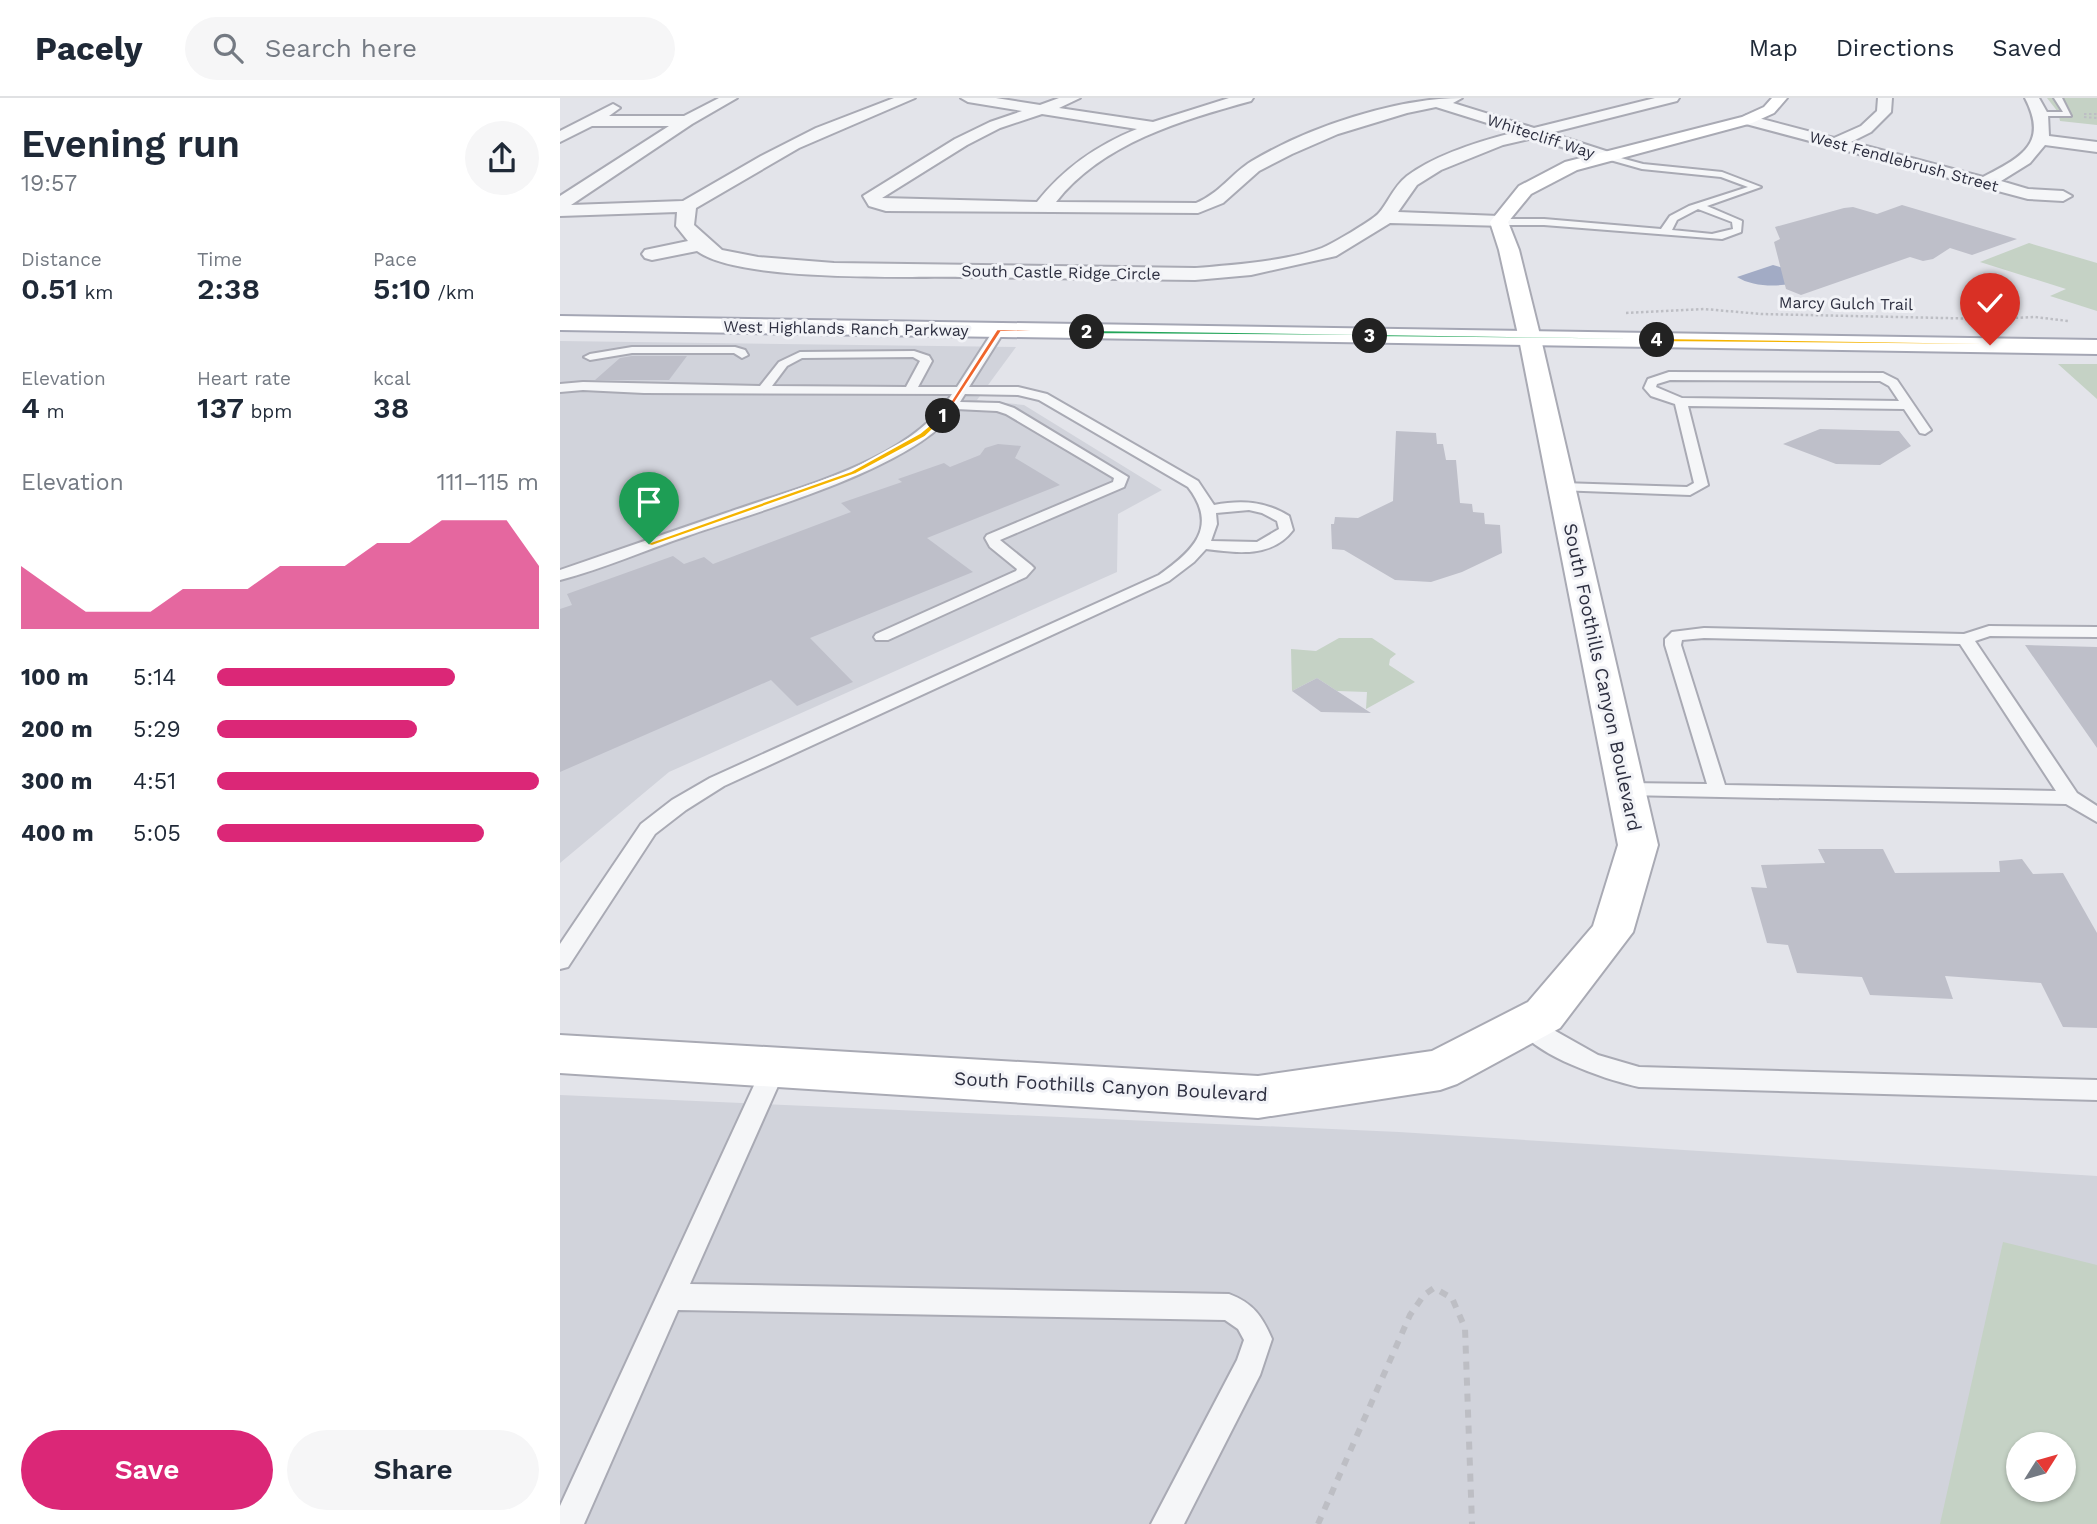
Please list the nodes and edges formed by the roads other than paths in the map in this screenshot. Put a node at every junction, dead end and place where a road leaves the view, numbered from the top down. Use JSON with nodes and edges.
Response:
{"nodes":[{"id":1,"x":630,"y":98,"type":"edge"},
{"id":2,"x":730,"y":98,"type":"edge"},
{"id":3,"x":908,"y":98,"type":"edge"},
{"id":4,"x":968,"y":98,"type":"edge"},
{"id":5,"x":1073,"y":98,"type":"edge"},
{"id":6,"x":1246,"y":98,"type":"edge"},
{"id":7,"x":1455,"y":98,"type":"edge"},
{"id":8,"x":1672,"y":98,"type":"edge"},
{"id":9,"x":1780,"y":98,"type":"edge"},
{"id":10,"x":1885,"y":98,"type":"edge"},
{"id":11,"x":2032,"y":98,"type":"edge"},
{"id":12,"x":2058,"y":98,"type":"edge"},
{"id":13,"x":1436,"y":102,"type":"junction"},
{"id":14,"x":842,"y":107,"type":"dead end"},
{"id":15,"x":1037,"y":109,"type":"junction"},
{"id":16,"x":868,"y":110,"type":"junction"},
{"id":17,"x":2042,"y":114,"type":"junction"},
{"id":18,"x":1747,"y":120,"type":"junction"},
{"id":19,"x":590,"y":121,"type":"junction"},
{"id":20,"x":687,"y":121,"type":"junction"},
{"id":21,"x":1155,"y":127,"type":"junction"},
{"id":22,"x":1531,"y":134,"type":"junction"},
{"id":23,"x":560,"y":137,"type":"edge"},
{"id":24,"x":2042,"y":140,"type":"junction"},
{"id":25,"x":1837,"y":143,"type":"junction"},
{"id":26,"x":2097,"y":147,"type":"edge"},
{"id":27,"x":1606,"y":156,"type":"junction"},
{"id":28,"x":1985,"y":183,"type":"junction"},
{"id":29,"x":2063,"y":196,"type":"dead end"},
{"id":30,"x":560,"y":204,"type":"edge"},
{"id":31,"x":687,"y":206,"type":"junction"},
{"id":32,"x":1699,"y":206,"type":"junction"},
{"id":33,"x":1042,"y":207,"type":"junction"},
{"id":34,"x":560,"y":211,"type":"edge"},
{"id":35,"x":1386,"y":217,"type":"junction"},
{"id":36,"x":1500,"y":222,"type":"junction"},
{"id":37,"x":1663,"y":232,"type":"junction"},
{"id":38,"x":701,"y":244,"type":"junction"},
{"id":39,"x":1329,"y":251,"type":"junction"},
{"id":40,"x":652,"y":254,"type":"dead end"},
{"id":41,"x":1352,"y":260,"type":"dead end"},
{"id":42,"x":560,"y":323,"type":"edge"},
{"id":43,"x":999,"y":330,"type":"junction"},
{"id":44,"x":1531,"y":339,"type":"junction"},
{"id":45,"x":2097,"y":347,"type":"edge"},
{"id":46,"x":742,"y":355,"type":"dead end"},
{"id":47,"x":590,"y":357,"type":"dead end"},
{"id":48,"x":560,"y":388,"type":"edge"},
{"id":49,"x":764,"y":389,"type":"junction"},
{"id":50,"x":910,"y":390,"type":"junction"},
{"id":51,"x":960,"y":391,"type":"junction"},
{"id":52,"x":1681,"y":402,"type":"junction"},
{"id":53,"x":951,"y":405,"type":"junction"},
{"id":54,"x":1908,"y":405,"type":"junction"},
{"id":55,"x":1925,"y":430,"type":"dead end"},
{"id":56,"x":1562,"y":487,"type":"junction"},
{"id":57,"x":1210,"y":510,"type":"junction"},
{"id":58,"x":1203,"y":544,"type":"junction"},
{"id":59,"x":560,"y":575,"type":"edge"},
{"id":60,"x":2097,"y":632,"type":"edge"},
{"id":61,"x":883,"y":636,"type":"dead end"},
{"id":62,"x":1965,"y":639,"type":"junction"},
{"id":63,"x":1626,"y":789,"type":"junction"},
{"id":64,"x":1718,"y":791,"type":"junction"},
{"id":65,"x":2070,"y":798,"type":"junction"},
{"id":66,"x":2097,"y":815,"type":"edge"},
{"id":67,"x":560,"y":961,"type":"edge"},
{"id":68,"x":1527,"y":1024,"type":"junction"},
{"id":69,"x":560,"y":1054,"type":"edge"},
{"id":70,"x":774,"y":1068,"type":"junction"},
{"id":71,"x":2097,"y":1090,"type":"edge"},
{"id":72,"x":670,"y":1297,"type":"junction"},
{"id":73,"x":568,"y":1524,"type":"edge"},
{"id":74,"x":1167,"y":1524,"type":"edge"}],
"edges":[{"from":1,"to":19,"type":"street"},
{"from":2,"to":20,"type":"street"},
{"from":3,"to":16,"type":"street"},
{"from":4,"to":15,"type":"street"},
{"from":5,"to":15,"type":"street"},
{"from":6,"to":21,"type":"street"},
{"from":7,"to":13,"type":"street"},
{"from":8,"to":22,"type":"street","name":"South Castle Ridge Circle"},
{"from":9,"to":18,"type":"street"},
{"from":10,"to":25,"type":"street"},
{"from":11,"to":17,"type":"street"},
{"from":12,"to":17,"type":"lane"},
{"from":13,"to":22,"type":"street","name":"Whitecliff Way"},
{"from":13,"to":33,"type":"street"},
{"from":14,"to":16,"type":"street"},
{"from":15,"to":21,"type":"street"},
{"from":15,"to":33,"type":"street"},
{"from":16,"to":31,"type":"street"},
{"from":17,"to":24,"type":"street"},
{"from":18,"to":25,"type":"street","name":"West Fendlebrush Street"},
{"from":18,"to":27,"type":"street"},
{"from":19,"to":20,"type":"street"},
{"from":19,"to":23,"type":"street"},
{"from":20,"to":30,"type":"street"},
{"from":21,"to":33,"type":"street"},
{"from":22,"to":27,"type":"street","name":"Whitecliff Way"},
{"from":22,"to":35,"type":"street","name":"South Castle Ridge Circle"},
{"from":24,"to":26,"type":"street"},
{"from":24,"to":28,"type":"street"},
{"from":25,"to":28,"type":"street","name":"West Fendlebrush Street"},
{"from":27,"to":32,"type":"lane"},
{"from":27,"to":36,"type":"street"},
{"from":28,"to":29,"type":"street","name":"West Fendlebrush Street"},
{"from":31,"to":34,"type":"street"},
{"from":31,"to":38,"type":"street"},
{"from":32,"to":37,"type":"lane"},
{"from":32,"to":37,"type":"lane"},
{"from":35,"to":36,"type":"street"},
{"from":35,"to":39,"type":"street","name":"South Castle Ridge Circle"},
{"from":36,"to":37,"type":"lane"},
{"from":36,"to":44,"type":"street","name":"South Foothills Canyon Boulevard"},
{"from":38,"to":39,"type":"street","name":"South Castle Ridge Circle"},
{"from":38,"to":40,"type":"street"},
{"from":39,"to":41,"type":"street"},
{"from":42,"to":43,"type":"street","name":"West Highlands Ranch Parkway"},
{"from":43,"to":44,"type":"street","name":"West Highlands Ranch Parkway"},
{"from":43,"to":51,"type":"lane"},
{"from":44,"to":45,"type":"street","name":"West Highlands Ranch Parkway"},
{"from":44,"to":56,"type":"street","name":"South Foothills Canyon Boulevard"},
{"from":46,"to":47,"type":"lane"},
{"from":48,"to":49,"type":"lane"},
{"from":49,"to":50,"type":"lane"},
{"from":49,"to":50,"type":"lane"},
{"from":50,"to":51,"type":"lane"},
{"from":51,"to":53,"type":"lane"},
{"from":51,"to":57,"type":"lane"},
{"from":52,"to":54,"type":"lane"},
{"from":52,"to":54,"type":"lane"},
{"from":52,"to":56,"type":"lane"},
{"from":53,"to":59,"type":"lane"},
{"from":53,"to":61,"type":"lane"},
{"from":54,"to":55,"type":"lane"},
{"from":56,"to":63,"type":"street","name":"South Foothills Canyon Boulevard"},
{"from":57,"to":58,"type":"lane"},
{"from":57,"to":58,"type":"lane"},
{"from":58,"to":67,"type":"lane"},
{"from":60,"to":62,"type":"lane"},
{"from":62,"to":64,"type":"lane"},
{"from":62,"to":65,"type":"lane"},
{"from":63,"to":64,"type":"lane"},
{"from":63,"to":68,"type":"street","name":"South Foothills Canyon Boulevard"},
{"from":64,"to":65,"type":"lane"},
{"from":65,"to":66,"type":"lane"},
{"from":68,"to":70,"type":"street","name":"South Foothills Canyon Boulevard"},
{"from":68,"to":71,"type":"lane"},
{"from":69,"to":70,"type":"street","name":"South Foothills Canyon Boulevard"},
{"from":70,"to":72,"type":"lane"},
{"from":72,"to":73,"type":"lane"},
{"from":72,"to":74,"type":"lane"}]}
